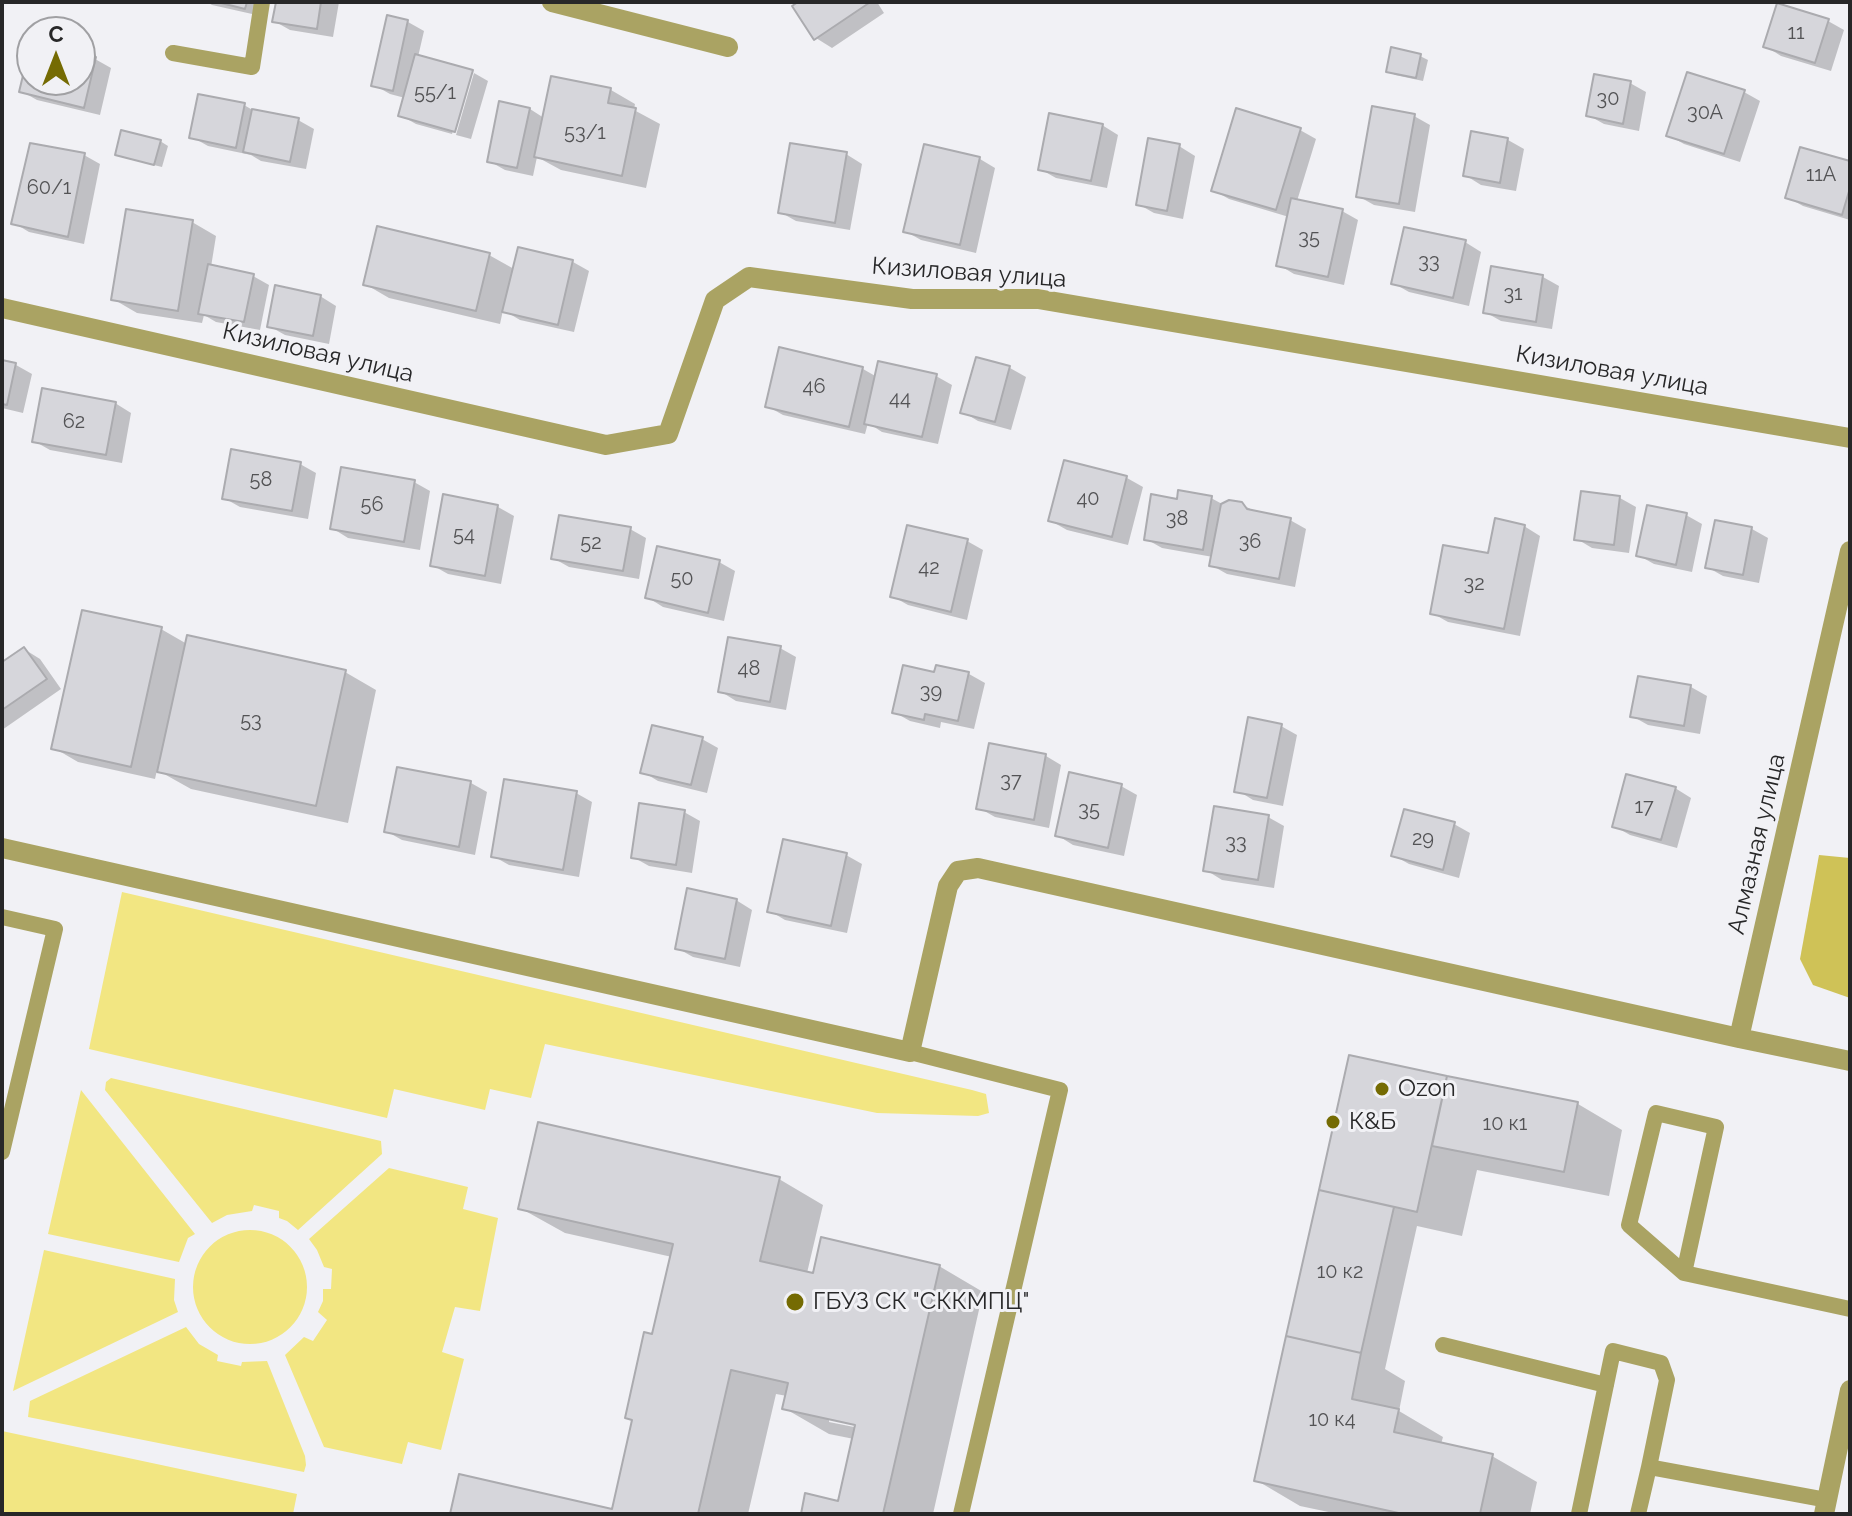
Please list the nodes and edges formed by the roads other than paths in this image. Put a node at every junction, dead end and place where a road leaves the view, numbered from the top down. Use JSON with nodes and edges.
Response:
{"nodes":[{"id":1,"x":262,"y":2,"type":"edge"},
{"id":2,"x":552,"y":2,"type":"edge"},
{"id":3,"x":728,"y":47,"type":"dead end"},
{"id":4,"x":173,"y":53,"type":"dead end"},
{"id":5,"x":2,"y":308,"type":"edge"},
{"id":6,"x":1850,"y":438,"type":"edge"},
{"id":7,"x":1850,"y":551,"type":"edge"},
{"id":8,"x":2,"y":848,"type":"edge"},
{"id":9,"x":2,"y":917,"type":"edge"},
{"id":10,"x":1739,"y":1038,"type":"junction"},
{"id":11,"x":910,"y":1052,"type":"junction"},
{"id":12,"x":1850,"y":1061,"type":"edge"},
{"id":13,"x":2,"y":1152,"type":"edge"},
{"id":14,"x":1684,"y":1273,"type":"junction"},
{"id":15,"x":1850,"y":1309,"type":"edge"},
{"id":16,"x":1443,"y":1345,"type":"dead end"},
{"id":17,"x":1606,"y":1385,"type":"junction"},
{"id":18,"x":1850,"y":1390,"type":"edge"},
{"id":19,"x":1649,"y":1467,"type":"junction"},
{"id":20,"x":1825,"y":1507,"type":"edge"},
{"id":21,"x":961,"y":1514,"type":"edge"},
{"id":22,"x":1579,"y":1514,"type":"edge"},
{"id":23,"x":1638,"y":1514,"type":"edge"}],
"edges":[{"from":1,"to":4,"type":"lane"},
{"from":2,"to":3,"type":"street"},
{"from":5,"to":6,"type":"street","name":"Кизиловая улица"},
{"from":7,"to":10,"type":"street","name":"Алмазная улица"},
{"from":8,"to":11,"type":"street"},
{"from":9,"to":13,"type":"lane"},
{"from":10,"to":11,"type":"street"},
{"from":10,"to":12,"type":"street"},
{"from":11,"to":21,"type":"lane"},
{"from":14,"to":14,"type":"lane"},
{"from":14,"to":15,"type":"lane"},
{"from":16,"to":17,"type":"lane"},
{"from":17,"to":19,"type":"lane"},
{"from":17,"to":22,"type":"lane"},
{"from":18,"to":20,"type":"street"},
{"from":19,"to":20,"type":"lane"},
{"from":19,"to":23,"type":"lane"}]}
